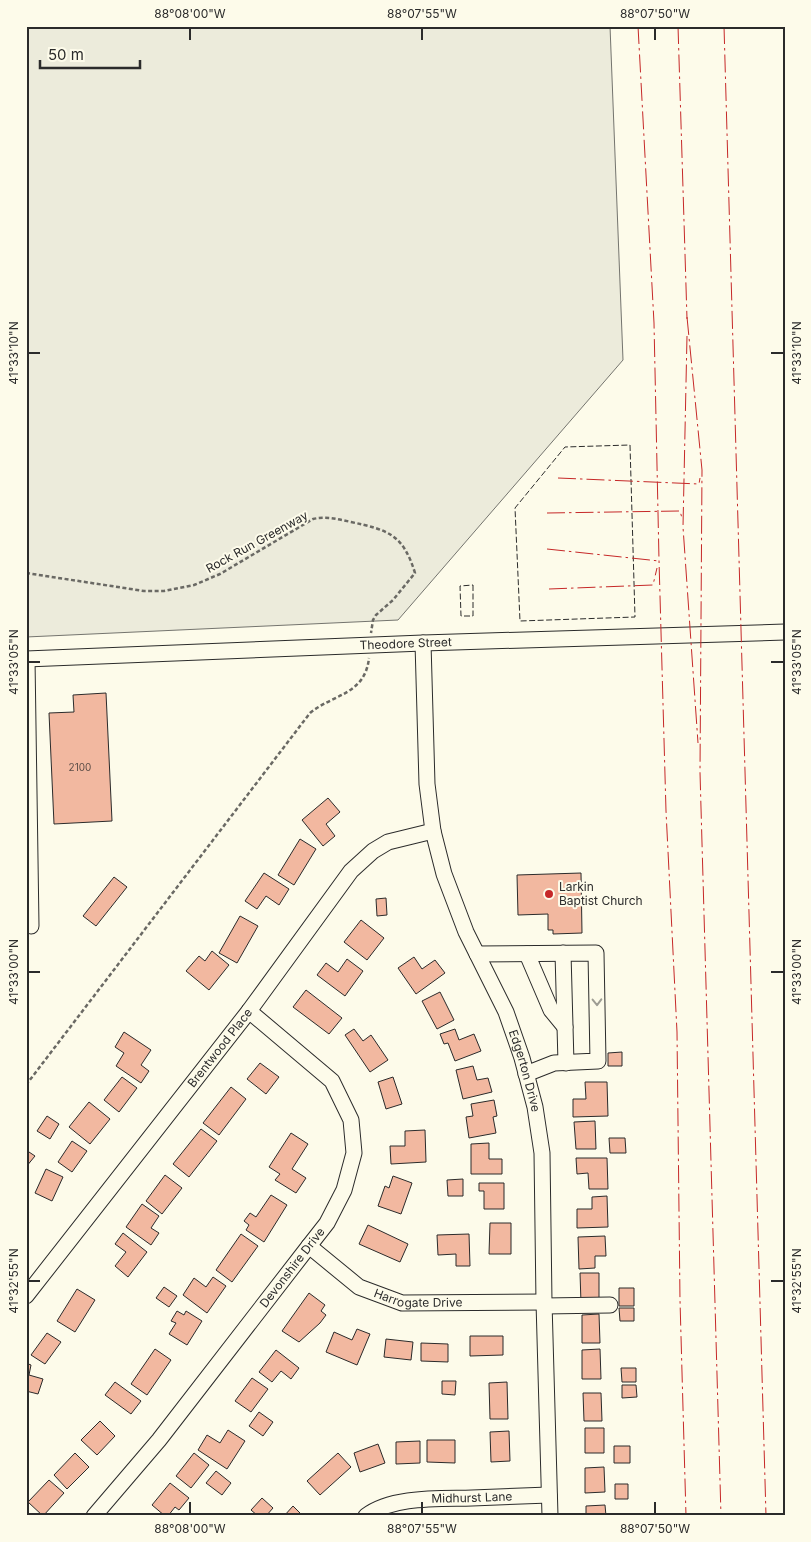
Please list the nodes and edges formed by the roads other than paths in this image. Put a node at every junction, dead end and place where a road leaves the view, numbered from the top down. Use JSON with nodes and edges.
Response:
{"nodes":[{"id":1,"x":785,"y":632,"type":"edge"},
{"id":2,"x":422,"y":643,"type":"junction"},
{"id":3,"x":27,"y":659,"type":"edge"},
{"id":4,"x":433,"y":831,"type":"junction"},
{"id":5,"x":28,"y":875,"type":"edge"},
{"id":6,"x":31,"y":926,"type":"dead end"},
{"id":7,"x":563,"y":953,"type":"junction"},
{"id":8,"x":477,"y":954,"type":"junction"},
{"id":9,"x":527,"y":954,"type":"junction"},
{"id":10,"x":249,"y":1011,"type":"junction"},
{"id":11,"x":565,"y":1027,"type":"junction"},
{"id":12,"x":566,"y":1063,"type":"junction"},
{"id":13,"x":526,"y":1074,"type":"junction"},
{"id":14,"x":309,"y":1246,"type":"junction"},
{"id":15,"x":26,"y":1296,"type":"edge"},
{"id":16,"x":544,"y":1304,"type":"junction"},
{"id":17,"x":610,"y":1305,"type":"dead end"},
{"id":18,"x":549,"y":1495,"type":"junction"},
{"id":19,"x":94,"y":1516,"type":"edge"},
{"id":20,"x":366,"y":1516,"type":"edge"},
{"id":21,"x":550,"y":1516,"type":"edge"}],
"edges":[{"from":1,"to":2,"type":"street","name":"Theodore Street"},
{"from":2,"to":3,"type":"street","name":"Theodore Street"},
{"from":2,"to":4,"type":"street","name":"Edgerton Drive"},
{"from":3,"to":5,"type":"street"},
{"from":4,"to":8,"type":"street","name":"Edgerton Drive"},
{"from":4,"to":10,"type":"street","name":"Brentwood Place"},
{"from":5,"to":6,"type":"street"},
{"from":7,"to":9,"type":"street"},
{"from":7,"to":11,"type":"street"},
{"from":7,"to":12,"type":"street","one_way":true},
{"from":8,"to":9,"type":"street"},
{"from":8,"to":13,"type":"street","name":"Edgerton Drive"},
{"from":9,"to":11,"type":"street"},
{"from":10,"to":14,"type":"street","name":"Devonshire Drive"},
{"from":10,"to":15,"type":"street","name":"Brentwood Place"},
{"from":11,"to":12,"type":"street"},
{"from":12,"to":13,"type":"street"},
{"from":13,"to":16,"type":"street","name":"Edgerton Drive"},
{"from":14,"to":16,"type":"street","name":"Harrogate Drive"},
{"from":14,"to":19,"type":"street","name":"Devonshire Drive"},
{"from":16,"to":17,"type":"street","name":"Harrogate Drive"},
{"from":16,"to":18,"type":"street","name":"Edgerton Drive"},
{"from":18,"to":20,"type":"street","name":"Midhurst Lane"},
{"from":18,"to":21,"type":"street","name":"Edgerton Drive"}]}
